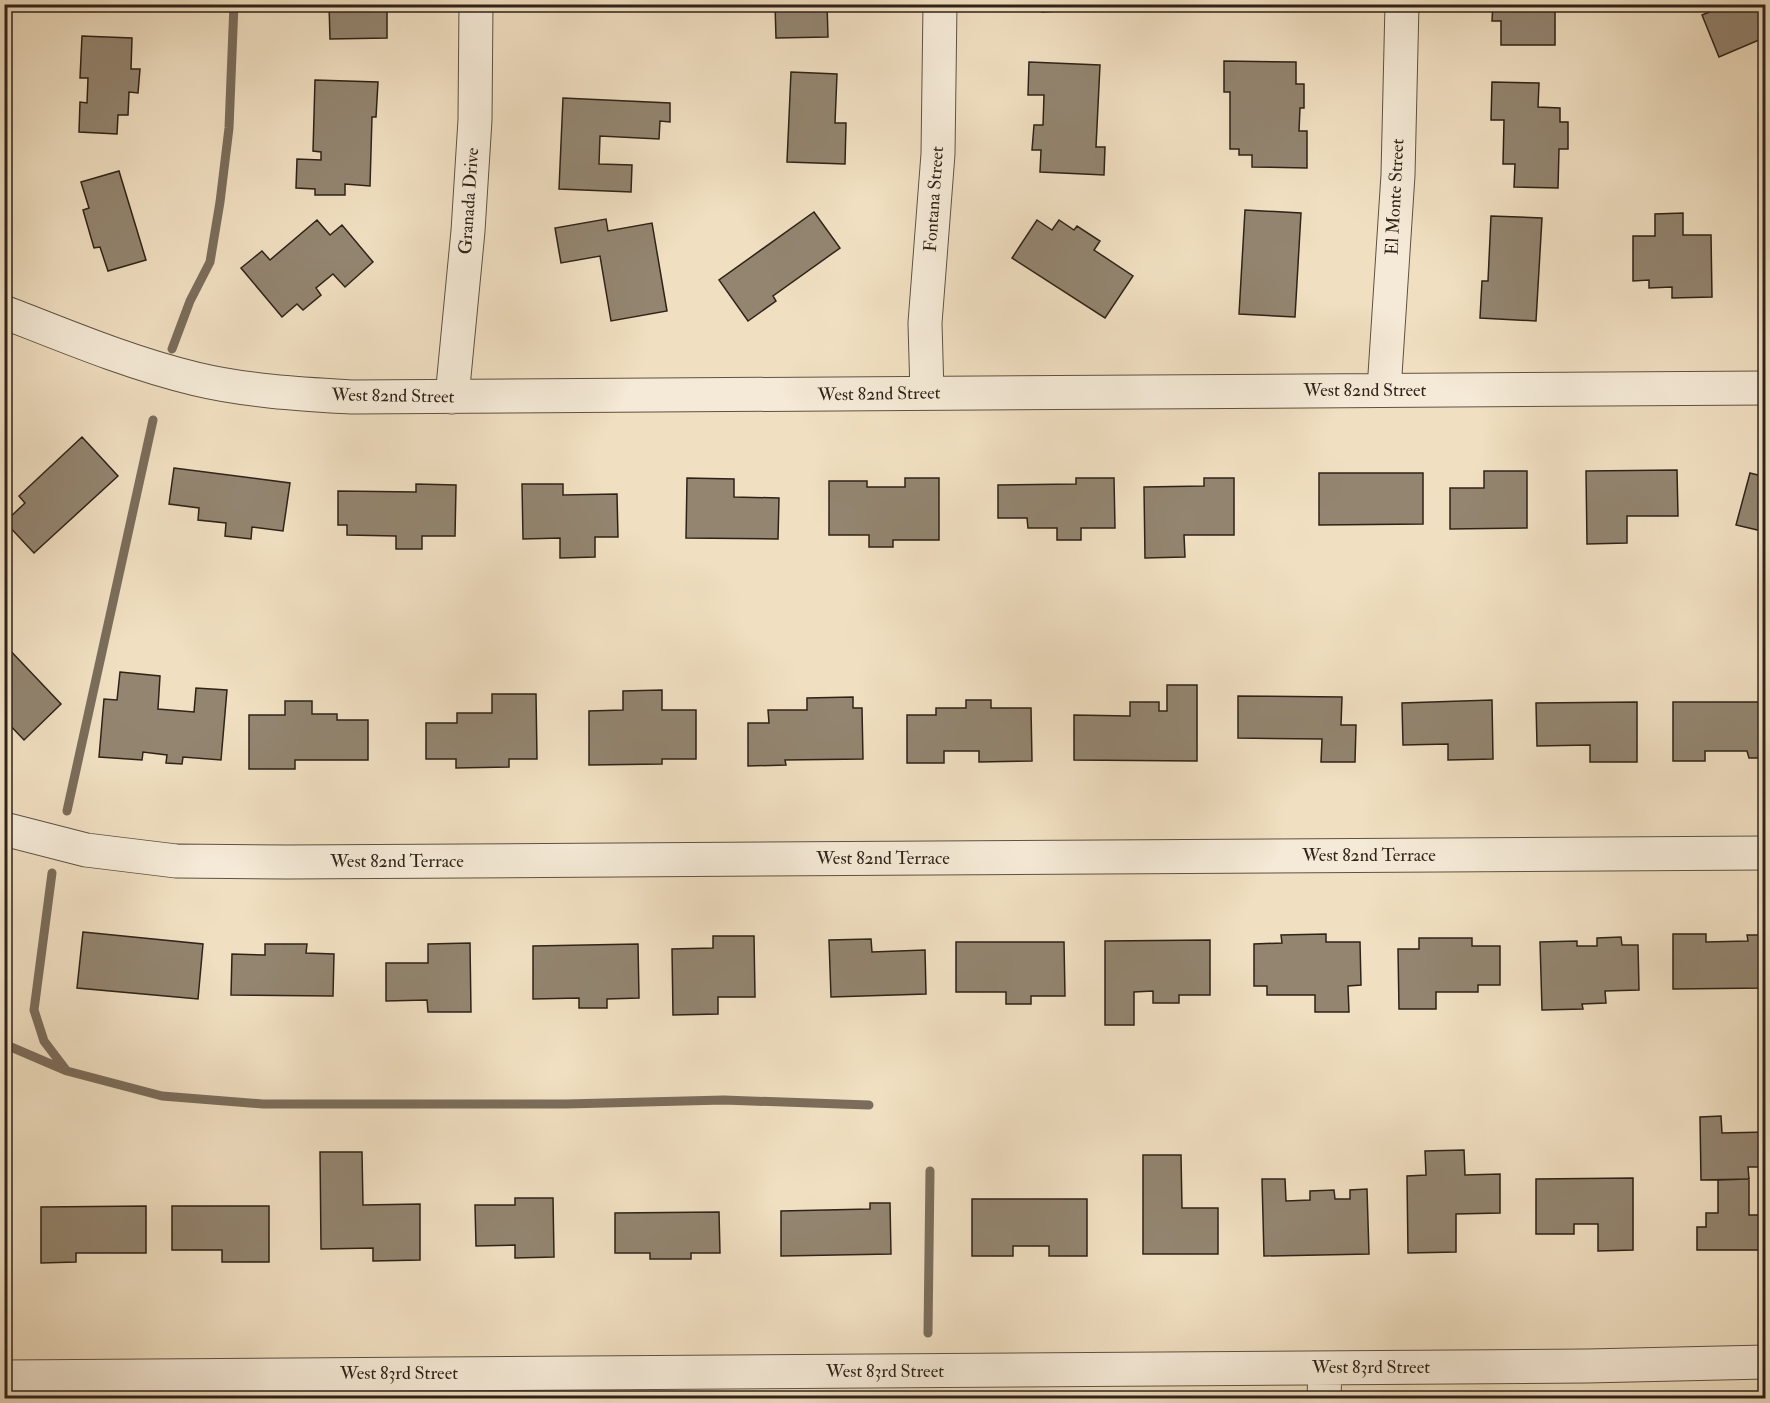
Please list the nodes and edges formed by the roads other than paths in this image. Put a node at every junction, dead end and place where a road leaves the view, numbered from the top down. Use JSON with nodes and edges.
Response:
{"nodes":[{"id":1,"x":476,"y":4,"type":"edge"},
{"id":2,"x":940,"y":4,"type":"edge"},
{"id":3,"x":1402,"y":4,"type":"edge"},
{"id":4,"x":4,"y":312,"type":"edge"},
{"id":5,"x":1766,"y":388,"type":"edge"},
{"id":6,"x":1384,"y":390,"type":"junction"},
{"id":7,"x":927,"y":393,"type":"junction"},
{"id":8,"x":452,"y":397,"type":"junction"},
{"id":9,"x":4,"y":829,"type":"edge"},
{"id":10,"x":1766,"y":853,"type":"edge"},
{"id":11,"x":1766,"y":1362,"type":"edge"},
{"id":12,"x":4,"y":1377,"type":"edge"},
{"id":13,"x":1324,"y":1383,"type":"edge"},
{"id":14,"x":622,"y":1386,"type":"edge"}],
"edges":[{"from":1,"to":8,"type":"street","name":"Granada Drive"},
{"from":2,"to":7,"type":"street","name":"Fontana Street"},
{"from":3,"to":6,"type":"street","name":"El Monte Street"},
{"from":4,"to":8,"type":"street","name":"West 82nd Street"},
{"from":5,"to":6,"type":"street","name":"West 82nd Street"},
{"from":6,"to":7,"type":"street","name":"West 82nd Street"},
{"from":7,"to":8,"type":"street","name":"West 82nd Street"},
{"from":9,"to":10,"type":"street","name":"West 82nd Terrace"},
{"from":11,"to":13,"type":"street","name":"West 83rd Street"},
{"from":12,"to":14,"type":"street","name":"West 83rd Street"},
{"from":13,"to":14,"type":"street","name":"West 83rd Street"}]}
